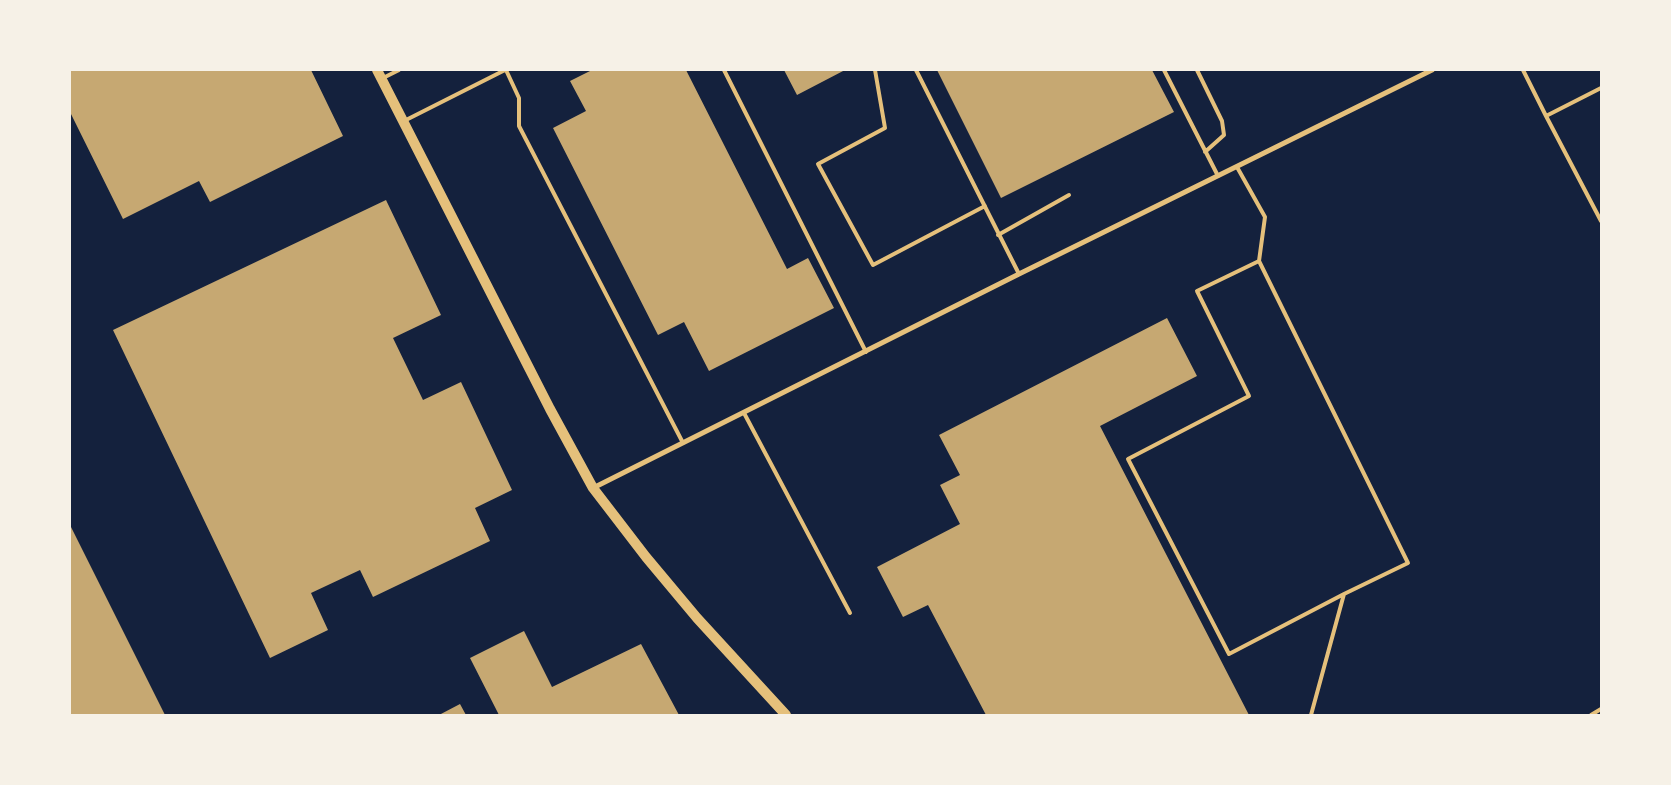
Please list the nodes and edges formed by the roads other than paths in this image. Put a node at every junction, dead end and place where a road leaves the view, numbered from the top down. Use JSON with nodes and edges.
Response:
{"nodes":[{"id":1,"x":399,"y":70,"type":"edge"},
{"id":2,"x":505,"y":70,"type":"edge"},
{"id":3,"x":724,"y":70,"type":"edge"},
{"id":4,"x":875,"y":70,"type":"edge"},
{"id":5,"x":916,"y":70,"type":"edge"},
{"id":6,"x":1164,"y":70,"type":"edge"},
{"id":7,"x":1197,"y":70,"type":"edge"},
{"id":8,"x":1432,"y":70,"type":"edge"},
{"id":9,"x":1523,"y":70,"type":"edge"},
{"id":10,"x":379,"y":74,"type":"edge"},
{"id":11,"x":1601,"y":88,"type":"edge"},
{"id":12,"x":1546,"y":116,"type":"junction"},
{"id":13,"x":404,"y":122,"type":"junction"},
{"id":14,"x":1205,"y":152,"type":"junction"},
{"id":15,"x":1237,"y":167,"type":"junction"},
{"id":16,"x":1218,"y":176,"type":"junction"},
{"id":17,"x":1069,"y":196,"type":"dead end"},
{"id":18,"x":985,"y":206,"type":"junction"},
{"id":19,"x":1601,"y":221,"type":"edge"},
{"id":20,"x":998,"y":235,"type":"junction"},
{"id":21,"x":1259,"y":260,"type":"junction"},
{"id":22,"x":1019,"y":274,"type":"junction"},
{"id":23,"x":866,"y":352,"type":"junction"},
{"id":24,"x":744,"y":413,"type":"junction"},
{"id":25,"x":683,"y":443,"type":"junction"},
{"id":26,"x":593,"y":488,"type":"junction"},
{"id":27,"x":1344,"y":594,"type":"junction"},
{"id":28,"x":850,"y":613,"type":"dead end"},
{"id":29,"x":1601,"y":709,"type":"edge"},
{"id":30,"x":786,"y":715,"type":"edge"},
{"id":31,"x":1311,"y":715,"type":"edge"},
{"id":32,"x":1591,"y":715,"type":"edge"}],
"edges":[{"from":1,"to":10,"type":"lane"},
{"from":2,"to":13,"type":"lane"},
{"from":2,"to":25,"type":"lane"},
{"from":3,"to":23,"type":"lane"},
{"from":4,"to":18,"type":"lane"},
{"from":5,"to":18,"type":"lane"},
{"from":6,"to":14,"type":"lane"},
{"from":7,"to":14,"type":"lane"},
{"from":8,"to":15,"type":"street"},
{"from":9,"to":12,"type":"lane"},
{"from":10,"to":13,"type":"main road"},
{"from":11,"to":12,"type":"lane"},
{"from":12,"to":19,"type":"lane"},
{"from":13,"to":26,"type":"main road"},
{"from":14,"to":16,"type":"lane"},
{"from":15,"to":16,"type":"street"},
{"from":15,"to":21,"type":"lane"},
{"from":16,"to":22,"type":"street"},
{"from":17,"to":20,"type":"lane"},
{"from":18,"to":20,"type":"lane"},
{"from":20,"to":22,"type":"lane"},
{"from":21,"to":27,"type":"lane"},
{"from":21,"to":27,"type":"lane"},
{"from":22,"to":23,"type":"street"},
{"from":23,"to":24,"type":"street"},
{"from":24,"to":25,"type":"street"},
{"from":24,"to":28,"type":"lane"},
{"from":25,"to":26,"type":"street"},
{"from":26,"to":30,"type":"main road"},
{"from":27,"to":31,"type":"lane"},
{"from":29,"to":32,"type":"lane"}]}
